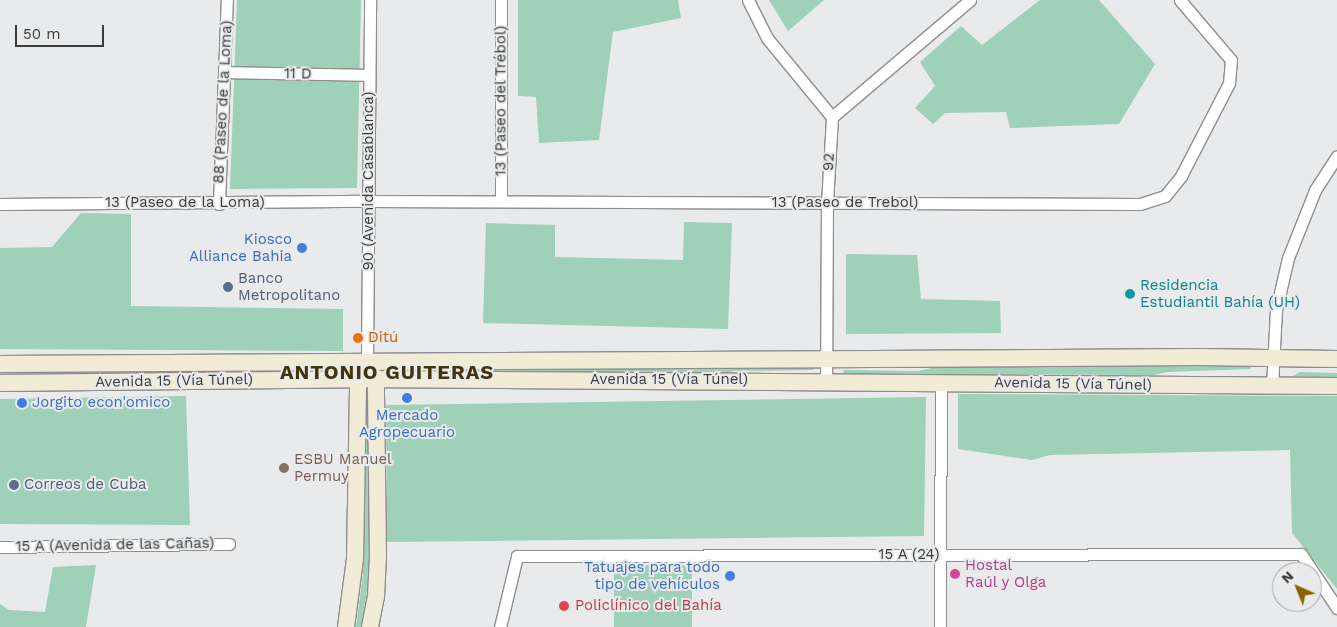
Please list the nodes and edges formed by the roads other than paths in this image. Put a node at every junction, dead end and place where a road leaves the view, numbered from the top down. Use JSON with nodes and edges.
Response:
{"nodes":[{"id":1,"x":227,"y":0,"type":"edge"},
{"id":2,"x":370,"y":0,"type":"edge"},
{"id":3,"x":501,"y":0,"type":"edge"},
{"id":4,"x":748,"y":0,"type":"edge"},
{"id":5,"x":970,"y":0,"type":"edge"},
{"id":6,"x":1180,"y":0,"type":"edge"},
{"id":7,"x":227,"y":72,"type":"junction"},
{"id":8,"x":369,"y":75,"type":"junction"},
{"id":9,"x":832,"y":117,"type":"junction"},
{"id":10,"x":1337,"y":156,"type":"edge"},
{"id":11,"x":369,"y":201,"type":"junction"},
{"id":12,"x":501,"y":202,"type":"junction"},
{"id":13,"x":827,"y":203,"type":"junction"},
{"id":14,"x":0,"y":204,"type":"edge"},
{"id":15,"x":219,"y":204,"type":"junction"},
{"id":16,"x":1273,"y":357,"type":"junction"},
{"id":17,"x":828,"y":359,"type":"junction"},
{"id":18,"x":1337,"y":359,"type":"edge"},
{"id":19,"x":367,"y":361,"type":"junction"},
{"id":20,"x":0,"y":364,"type":"edge"},
{"id":21,"x":358,"y":379,"type":"junction"},
{"id":22,"x":376,"y":379,"type":"junction"},
{"id":23,"x":826,"y":381,"type":"junction"},
{"id":24,"x":941,"y":382,"type":"junction"},
{"id":25,"x":0,"y":383,"type":"edge"},
{"id":26,"x":1272,"y":386,"type":"junction"},
{"id":27,"x":1337,"y":386,"type":"edge"},
{"id":28,"x":229,"y":544,"type":"dead end"},
{"id":29,"x":0,"y":547,"type":"edge"},
{"id":30,"x":940,"y":555,"type":"junction"},
{"id":31,"x":1337,"y":608,"type":"edge"},
{"id":32,"x":346,"y":627,"type":"edge"},
{"id":33,"x":370,"y":627,"type":"edge"},
{"id":34,"x":500,"y":627,"type":"edge"},
{"id":35,"x":940,"y":627,"type":"edge"}],
"edges":[{"from":1,"to":7,"type":"street","name":"88 (Paseo de la Loma)"},
{"from":2,"to":8,"type":"street","name":"90 (Avenida Casablanca)"},
{"from":3,"to":12,"type":"street","name":"13 (Paseo del Trébol)"},
{"from":4,"to":9,"type":"street"},
{"from":5,"to":9,"type":"street"},
{"from":6,"to":13,"type":"street","name":"13 (Paseo de Trebol)"},
{"from":7,"to":8,"type":"street","name":"11 D"},
{"from":7,"to":15,"type":"street","name":"88 (Paseo de la Loma)"},
{"from":8,"to":11,"type":"street","name":"90 (Avenida Casablanca)"},
{"from":9,"to":13,"type":"street","name":"92"},
{"from":10,"to":16,"type":"street"},
{"from":11,"to":12,"type":"street","name":"13 (Paseo de Trebol)"},
{"from":11,"to":15,"type":"street","name":"13 (Paseo de la Loma)"},
{"from":11,"to":19,"type":"street","name":"90 (Avenida Casablanca)"},
{"from":12,"to":13,"type":"street","name":"13 (Paseo de Trebol)"},
{"from":13,"to":17,"type":"street","name":"92"},
{"from":14,"to":15,"type":"street","name":"13 (Paseo de la Loma)"},
{"from":16,"to":17,"type":"main road","name":"Avenida 15 (Vía Túnel)"},
{"from":16,"to":18,"type":"main road","name":"Avenida 15 (Vía Túnel)"},
{"from":16,"to":26,"type":"street"},
{"from":17,"to":19,"type":"main road","name":"Avenida 15 (Vía Túnel)"},
{"from":17,"to":23,"type":"street","name":"92"},
{"from":19,"to":20,"type":"main road","name":"Avenida 15 (Vía Túnel)"},
{"from":19,"to":21,"type":"main road"},
{"from":19,"to":22,"type":"main road"},
{"from":21,"to":22,"type":"main road","name":"Avenida 15 (Vía Túnel)"},
{"from":21,"to":25,"type":"main road","name":"Avenida 15 (Vía Túnel)"},
{"from":21,"to":32,"type":"main road"},
{"from":22,"to":23,"type":"main road","name":"Avenida 15 (Vía Túnel)"},
{"from":22,"to":33,"type":"main road"},
{"from":23,"to":24,"type":"main road","name":"Avenida 15 (Vía Túnel)"},
{"from":24,"to":26,"type":"main road","name":"Avenida 15 (Vía Túnel)"},
{"from":24,"to":30,"type":"street"},
{"from":26,"to":27,"type":"main road","name":"Avenida 15 (Vía Túnel)"},
{"from":28,"to":29,"type":"street","name":"15 A (Avenida de las Cañas)"},
{"from":30,"to":31,"type":"street","name":"15 A (24)"},
{"from":30,"to":34,"type":"street","name":"15 A (24)"},
{"from":30,"to":35,"type":"street"}]}
